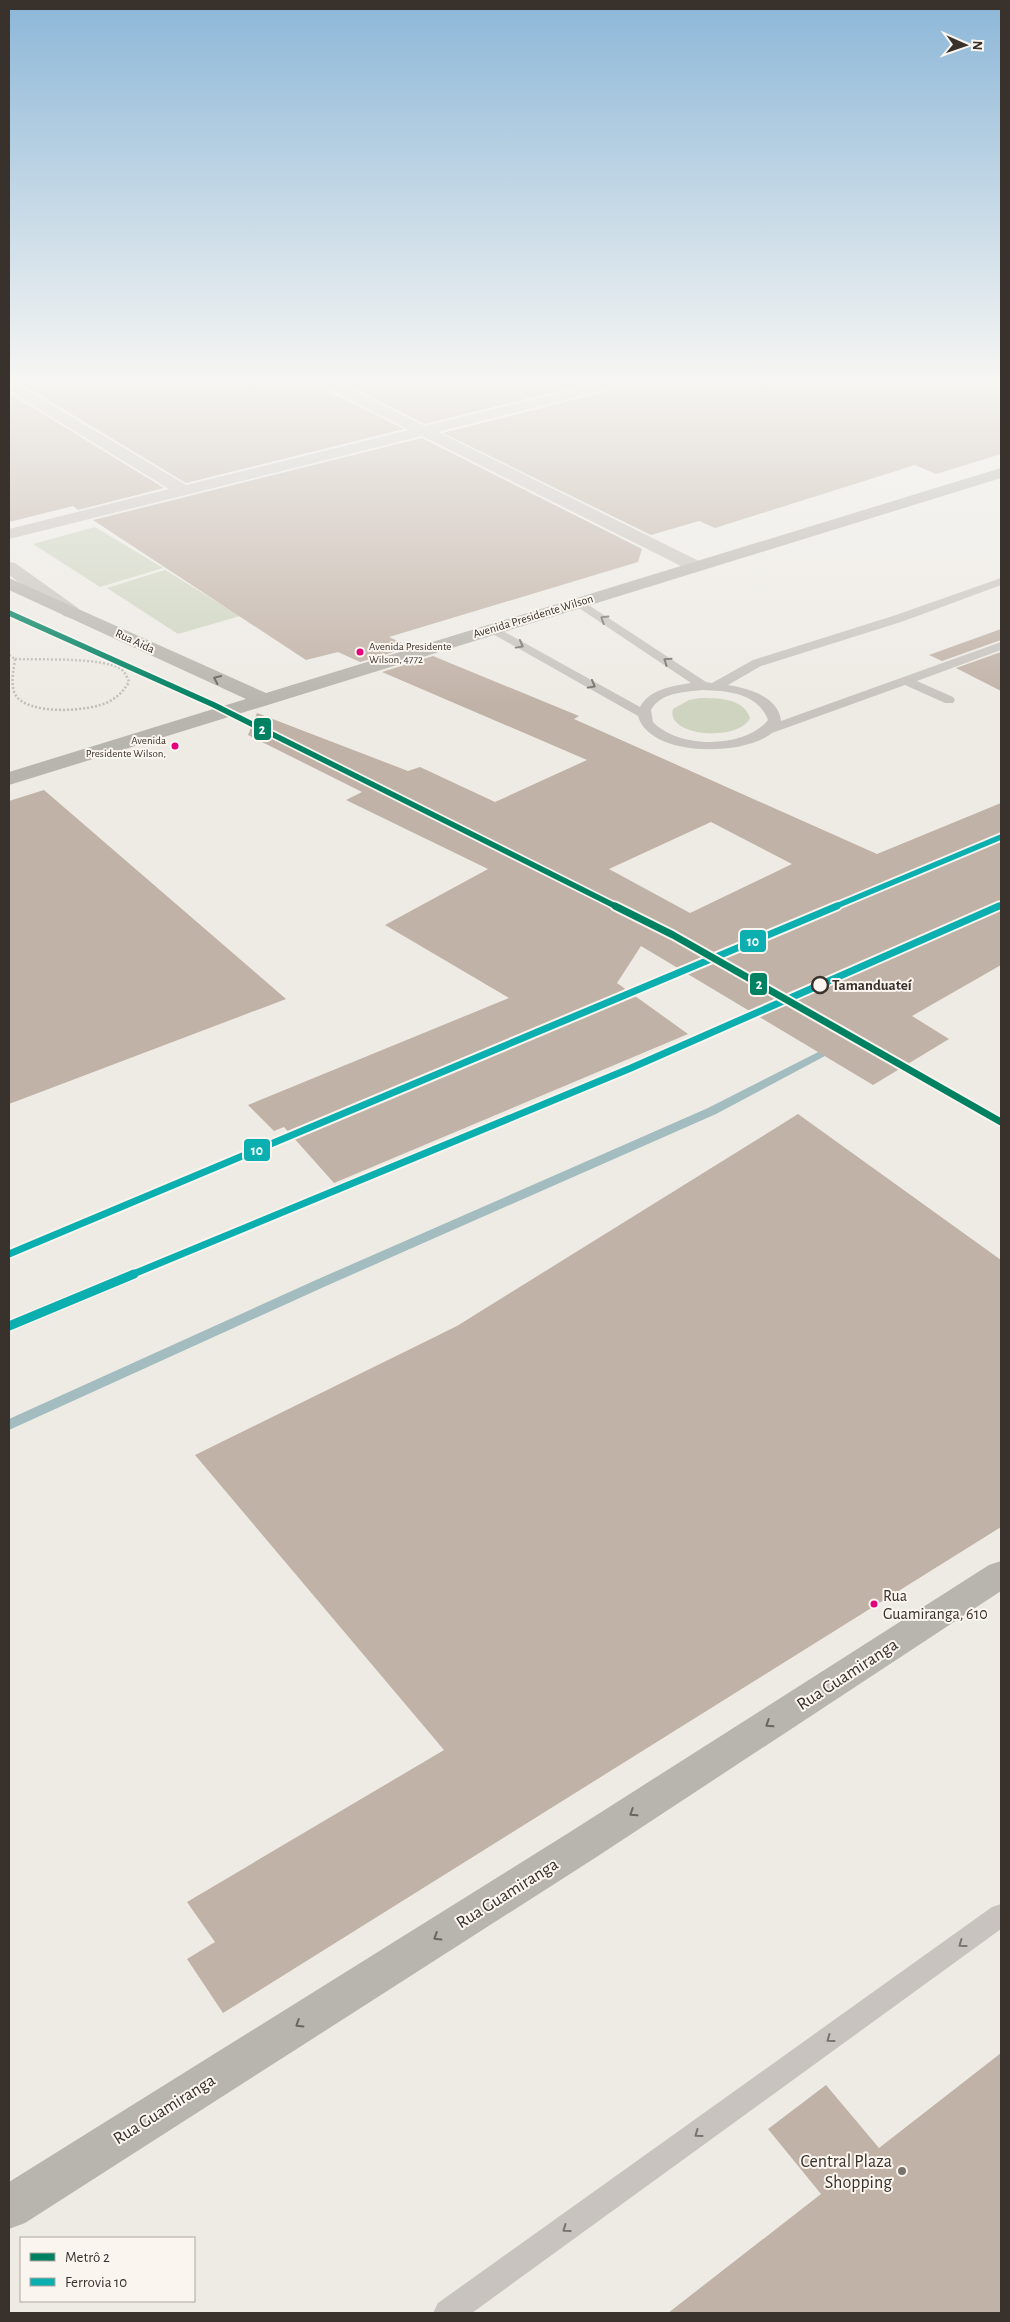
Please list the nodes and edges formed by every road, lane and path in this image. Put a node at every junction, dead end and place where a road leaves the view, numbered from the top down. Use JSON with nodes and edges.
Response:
{"nodes":[{"id":1,"x":181,"y":489,"type":"edge"},
{"id":2,"x":190,"y":489,"type":"edge"},
{"id":3,"x":542,"y":489,"type":"edge"},
{"id":4,"x":947,"y":489,"type":"edge"},
{"id":5,"x":184,"y":491,"type":"junction"},
{"id":6,"x":9,"y":534,"type":"edge"},
{"id":7,"x":695,"y":566,"type":"junction"},
{"id":8,"x":9,"y":567,"type":"edge"},
{"id":9,"x":1001,"y":581,"type":"edge"},
{"id":10,"x":9,"y":583,"type":"edge"},
{"id":11,"x":577,"y":602,"type":"junction"},
{"id":12,"x":71,"y":612,"type":"junction"},
{"id":13,"x":490,"y":629,"type":"junction"},
{"id":14,"x":1001,"y":646,"type":"edge"},
{"id":15,"x":9,"y":655,"type":"edge"},
{"id":16,"x":15,"y":659,"type":"junction"},
{"id":17,"x":905,"y":680,"type":"junction"},
{"id":18,"x":708,"y":686,"type":"junction"},
{"id":19,"x":262,"y":699,"type":"junction"},
{"id":20,"x":949,"y":700,"type":"dead end"},
{"id":21,"x":644,"y":714,"type":"junction"},
{"id":22,"x":771,"y":729,"type":"junction"},
{"id":23,"x":9,"y":778,"type":"edge"},
{"id":24,"x":1001,"y":1574,"type":"edge"},
{"id":25,"x":1001,"y":1915,"type":"edge"},
{"id":26,"x":9,"y":2207,"type":"edge"},
{"id":27,"x":448,"y":2313,"type":"edge"}],
"edges":[{"from":1,"to":5,"type":"street"},
{"from":2,"to":5,"type":"street"},
{"from":3,"to":7,"type":"street"},
{"from":4,"to":7,"type":"main road","name":"Avenida Presidente Wilson"},
{"from":5,"to":6,"type":"street"},
{"from":7,"to":11,"type":"main road","name":"Avenida Presidente Wilson"},
{"from":8,"to":12,"type":"street"},
{"from":9,"to":18,"type":"lane"},
{"from":10,"to":12,"type":"main road","name":"Rua Aida"},
{"from":11,"to":13,"type":"main road","name":"Avenida Presidente Wilson"},
{"from":18,"to":11,"type":"lane","one_way":true},
{"from":19,"to":12,"type":"main road","name":"Rua Aida","one_way":true},
{"from":13,"to":19,"type":"main road","name":"Avenida Presidente Wilson"},
{"from":13,"to":21,"type":"lane","one_way":true},
{"from":14,"to":17,"type":"lane"},
{"from":15,"to":16,"type":"path"},
{"from":16,"to":16,"type":"path"},
{"from":17,"to":20,"type":"lane"},
{"from":17,"to":22,"type":"lane"},
{"from":18,"to":21,"type":"lane"},
{"from":18,"to":22,"type":"lane"},
{"from":19,"to":23,"type":"main road","name":"Avenida Presidente Wilson"},
{"from":21,"to":22,"type":"lane"},
{"from":24,"to":26,"type":"main road","name":"Rua Guamiranga","one_way":true},
{"from":25,"to":27,"type":"lane","one_way":true}]}
